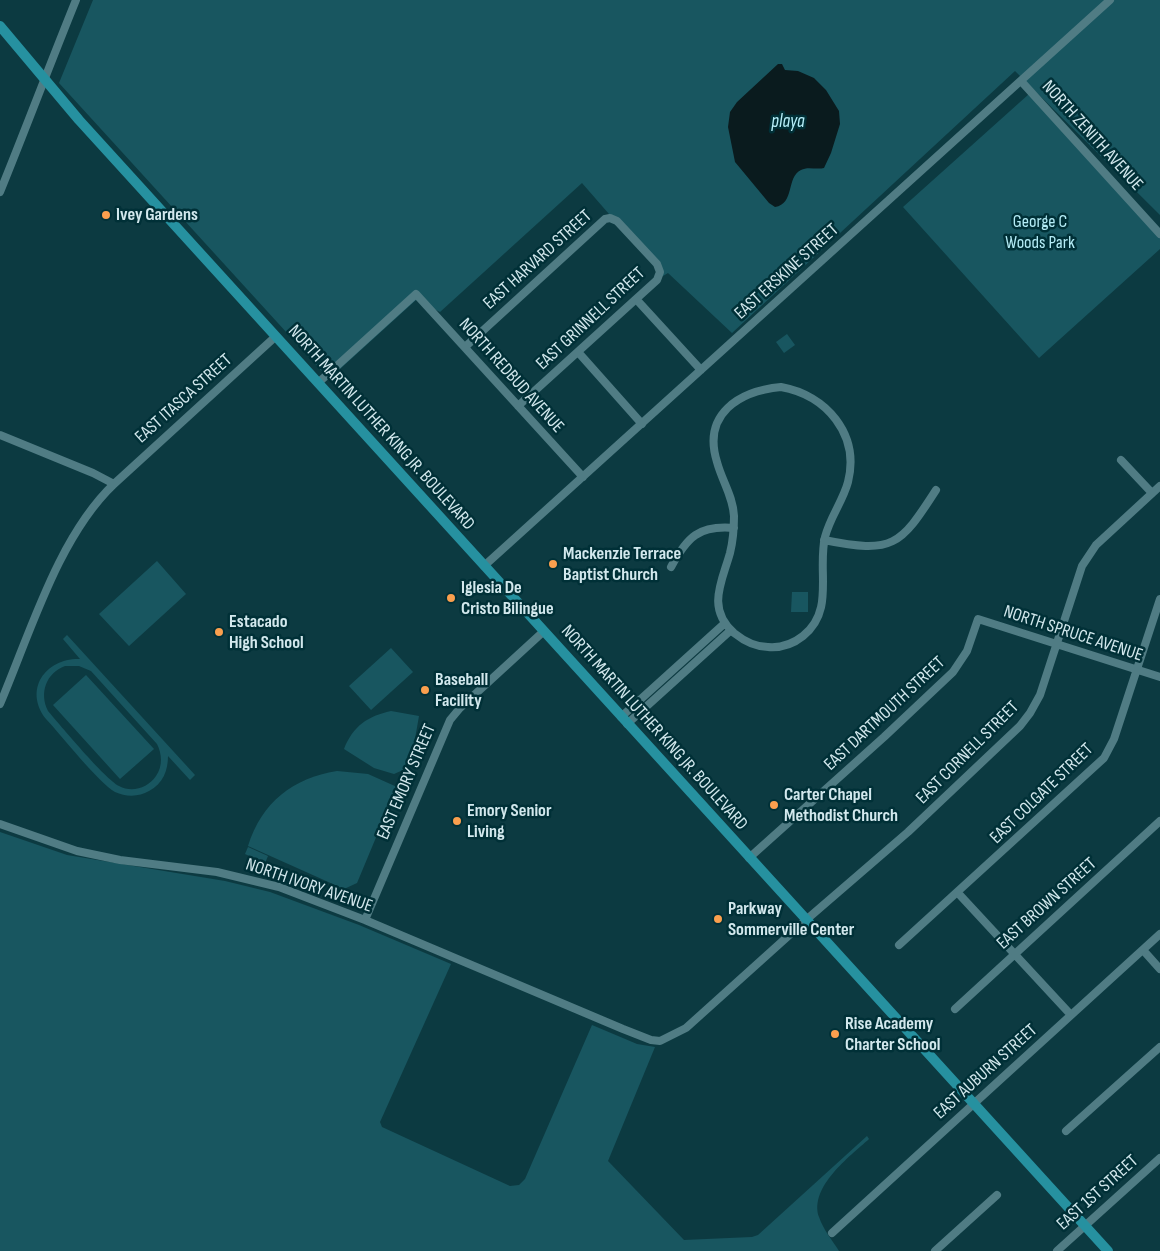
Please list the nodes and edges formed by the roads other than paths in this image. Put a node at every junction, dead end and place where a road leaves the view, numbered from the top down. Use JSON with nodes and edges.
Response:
{"nodes":[{"id":1,"x":76,"y":0,"type":"edge"},
{"id":2,"x":1110,"y":0,"type":"edge"},
{"id":3,"x":0,"y":26,"type":"edge"},
{"id":4,"x":46,"y":81,"type":"junction"},
{"id":5,"x":1021,"y":81,"type":"junction"},
{"id":6,"x":0,"y":192,"type":"edge"},
{"id":7,"x":1160,"y":234,"type":"edge"},
{"id":8,"x":660,"y":272,"type":"joint"},
{"id":9,"x":636,"y":299,"type":"junction"},
{"id":10,"x":276,"y":336,"type":"junction"},
{"id":11,"x":465,"y":346,"type":"junction"},
{"id":12,"x":578,"y":352,"type":"junction"},
{"id":13,"x":702,"y":370,"type":"junction"},
{"id":14,"x":318,"y":383,"type":"junction"},
{"id":15,"x":518,"y":406,"type":"junction"},
{"id":16,"x":642,"y":424,"type":"junction"},
{"id":17,"x":0,"y":435,"type":"edge"},
{"id":18,"x":1121,"y":460,"type":"dead end"},
{"id":19,"x":583,"y":478,"type":"junction"},
{"id":20,"x":114,"y":484,"type":"junction"},
{"id":21,"x":1160,"y":486,"type":"edge"},
{"id":22,"x":936,"y":490,"type":"dead end"},
{"id":23,"x":1152,"y":493,"type":"junction"},
{"id":24,"x":734,"y":528,"type":"junction"},
{"id":25,"x":824,"y":540,"type":"junction"},
{"id":26,"x":484,"y":566,"type":"junction"},
{"id":27,"x":671,"y":566,"type":"dead end"},
{"id":28,"x":1160,"y":599,"type":"edge"},
{"id":29,"x":978,"y":619,"type":"joint"},
{"id":30,"x":725,"y":623,"type":"junction"},
{"id":31,"x":731,"y":630,"type":"junction"},
{"id":32,"x":544,"y":631,"type":"junction"},
{"id":33,"x":1057,"y":644,"type":"junction"},
{"id":34,"x":1136,"y":670,"type":"junction"},
{"id":35,"x":1160,"y":677,"type":"edge"},
{"id":36,"x":0,"y":704,"type":"edge"},
{"id":37,"x":624,"y":720,"type":"junction"},
{"id":38,"x":1160,"y":821,"type":"edge"},
{"id":39,"x":0,"y":824,"type":"edge"},
{"id":40,"x":749,"y":858,"type":"junction"},
{"id":41,"x":958,"y":893,"type":"junction"},
{"id":42,"x":365,"y":920,"type":"junction"},
{"id":43,"x":806,"y":920,"type":"junction"},
{"id":44,"x":1160,"y":934,"type":"edge"},
{"id":45,"x":899,"y":946,"type":"dead end"},
{"id":46,"x":1143,"y":950,"type":"junction"},
{"id":47,"x":1014,"y":955,"type":"junction"},
{"id":48,"x":1160,"y":969,"type":"edge"},
{"id":49,"x":955,"y":1009,"type":"dead end"},
{"id":50,"x":1070,"y":1015,"type":"junction"},
{"id":51,"x":597,"y":1018,"type":"joint"},
{"id":52,"x":1160,"y":1047,"type":"edge"},
{"id":53,"x":974,"y":1103,"type":"junction"},
{"id":54,"x":1066,"y":1131,"type":"dead end"},
{"id":55,"x":1160,"y":1158,"type":"edge"},
{"id":56,"x":998,"y":1195,"type":"dead end"},
{"id":57,"x":1086,"y":1225,"type":"junction"},
{"id":58,"x":832,"y":1232,"type":"dead end"},
{"id":59,"x":935,"y":1251,"type":"edge"},
{"id":60,"x":1057,"y":1251,"type":"edge"},
{"id":61,"x":1108,"y":1251,"type":"edge"}],
"edges":[{"from":1,"to":4,"type":"street"},
{"from":2,"to":5,"type":"street","name":"EAST ERSKINE STREET"},
{"from":3,"to":4,"type":"main road","name":"NORTH MARTIN LUTHER KING JR. BOULEVARD"},
{"from":4,"to":6,"type":"street"},
{"from":4,"to":10,"type":"main road","name":"NORTH MARTIN LUTHER KING JR. BOULEVARD"},
{"from":5,"to":7,"type":"street","name":"NORTH ZENITH AVENUE"},
{"from":5,"to":13,"type":"street","name":"EAST ERSKINE STREET"},
{"from":8,"to":9,"type":"street","name":"EAST GRINNELL STREET"},
{"from":8,"to":11,"type":"street","name":"EAST HARVARD STREET"},
{"from":9,"to":12,"type":"street","name":"EAST GRINNELL STREET"},
{"from":9,"to":13,"type":"street"},
{"from":10,"to":14,"type":"main road","name":"NORTH MARTIN LUTHER KING JR. BOULEVARD"},
{"from":10,"to":20,"type":"street","name":"EAST ITASCA STREET"},
{"from":11,"to":14,"type":"street","name":"NORTH REDBUD AVENUE"},
{"from":11,"to":15,"type":"street","name":"NORTH REDBUD AVENUE"},
{"from":12,"to":15,"type":"street","name":"EAST GRINNELL STREET"},
{"from":12,"to":16,"type":"street"},
{"from":13,"to":16,"type":"street","name":"EAST ERSKINE STREET"},
{"from":14,"to":26,"type":"main road","name":"NORTH MARTIN LUTHER KING JR. BOULEVARD"},
{"from":15,"to":19,"type":"street","name":"NORTH REDBUD AVENUE"},
{"from":16,"to":19,"type":"street","name":"EAST ERSKINE STREET"},
{"from":17,"to":20,"type":"street"},
{"from":18,"to":23,"type":"street"},
{"from":19,"to":26,"type":"street","name":"EAST ERSKINE STREET"},
{"from":20,"to":36,"type":"street"},
{"from":21,"to":23,"type":"street","name":"EAST CORNELL STREET"},
{"from":22,"to":25,"type":"street"},
{"from":23,"to":33,"type":"street","name":"EAST CORNELL STREET"},
{"from":24,"to":25,"type":"street"},
{"from":24,"to":27,"type":"street"},
{"from":24,"to":30,"type":"street"},
{"from":25,"to":31,"type":"street"},
{"from":26,"to":32,"type":"main road","name":"NORTH MARTIN LUTHER KING JR. BOULEVARD"},
{"from":28,"to":34,"type":"street","name":"EAST COLGATE STREET"},
{"from":29,"to":33,"type":"street","name":"NORTH SPRUCE AVENUE"},
{"from":29,"to":40,"type":"street","name":"EAST DARTMOUTH STREET"},
{"from":30,"to":31,"type":"street"},
{"from":30,"to":37,"type":"street"},
{"from":31,"to":37,"type":"street"},
{"from":32,"to":37,"type":"main road","name":"NORTH MARTIN LUTHER KING JR. BOULEVARD"},
{"from":32,"to":42,"type":"street","name":"EAST EMORY STREET"},
{"from":33,"to":34,"type":"street","name":"NORTH SPRUCE AVENUE"},
{"from":33,"to":43,"type":"street","name":"EAST CORNELL STREET"},
{"from":34,"to":35,"type":"street","name":"NORTH SPRUCE AVENUE"},
{"from":34,"to":41,"type":"street","name":"EAST COLGATE STREET"},
{"from":37,"to":40,"type":"main road","name":"NORTH MARTIN LUTHER KING JR. BOULEVARD"},
{"from":38,"to":47,"type":"street","name":"EAST BROWN STREET"},
{"from":39,"to":42,"type":"street","name":"NORTH IVORY AVENUE"},
{"from":40,"to":43,"type":"main road","name":"NORTH MARTIN LUTHER KING JR. BOULEVARD"},
{"from":41,"to":45,"type":"street","name":"EAST COLGATE STREET"},
{"from":41,"to":47,"type":"street"},
{"from":42,"to":51,"type":"street","name":"NORTH IVORY AVENUE"},
{"from":43,"to":51,"type":"street","name":"EAST CORNELL STREET"},
{"from":43,"to":53,"type":"main road","name":"NORTH MARTIN LUTHER KING JR. BOULEVARD"},
{"from":44,"to":46,"type":"street","name":"EAST AUBURN STREET"},
{"from":46,"to":48,"type":"street"},
{"from":46,"to":50,"type":"street","name":"EAST AUBURN STREET"},
{"from":47,"to":49,"type":"street","name":"EAST BROWN STREET"},
{"from":47,"to":50,"type":"street"},
{"from":50,"to":53,"type":"street","name":"EAST AUBURN STREET"},
{"from":52,"to":54,"type":"street"},
{"from":53,"to":57,"type":"main road","name":"NORTH MARTIN LUTHER KING JR. BOULEVARD"},
{"from":53,"to":58,"type":"street","name":"EAST AUBURN STREET"},
{"from":55,"to":57,"type":"street","name":"EAST 1ST STREET"},
{"from":56,"to":59,"type":"street"},
{"from":57,"to":60,"type":"street","name":"EAST 1ST STREET"},
{"from":57,"to":61,"type":"main road","name":"NORTH MARTIN LUTHER KING JR. BOULEVARD"}]}
